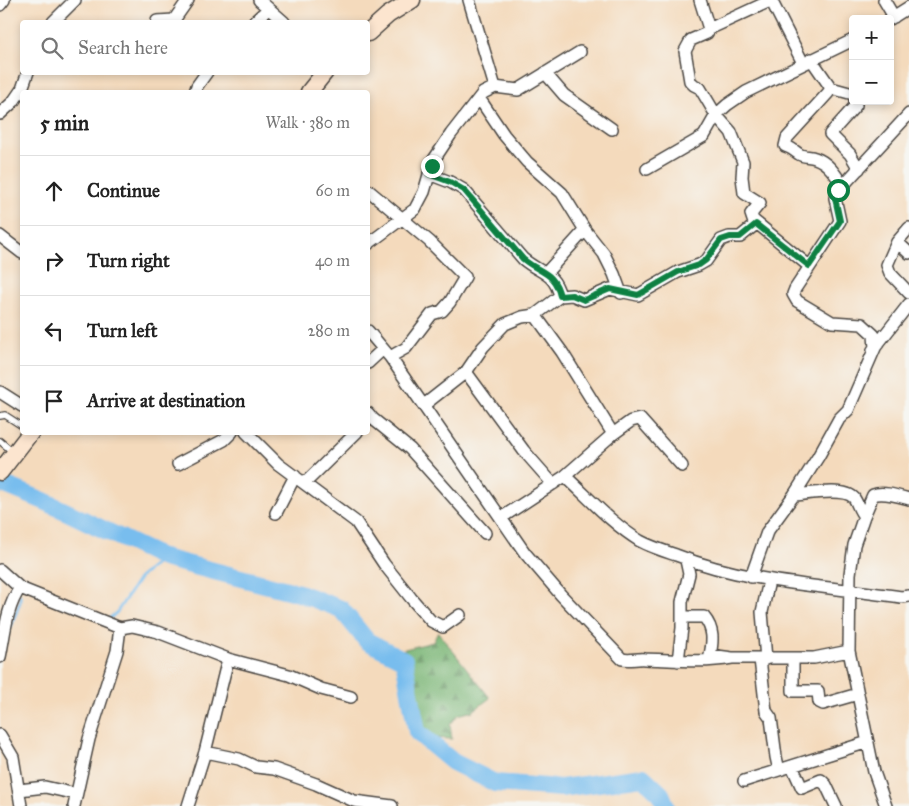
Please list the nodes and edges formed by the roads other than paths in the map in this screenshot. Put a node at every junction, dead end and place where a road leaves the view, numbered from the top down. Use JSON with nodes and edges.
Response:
{"nodes":[{"id":1,"x":4,"y":0,"type":"edge"},
{"id":2,"x":75,"y":0,"type":"edge"},
{"id":3,"x":188,"y":0,"type":"edge"},
{"id":4,"x":259,"y":0,"type":"edge"},
{"id":5,"x":469,"y":0,"type":"edge"},
{"id":6,"x":700,"y":0,"type":"edge"},
{"id":7,"x":884,"y":0,"type":"edge"},
{"id":8,"x":402,"y":2,"type":"edge"},
{"id":9,"x":775,"y":2,"type":"edge"},
{"id":10,"x":0,"y":5,"type":"edge"},
{"id":11,"x":268,"y":8,"type":"junction"},
{"id":12,"x":909,"y":8,"type":"edge"},
{"id":13,"x":891,"y":15,"type":"edge"},
{"id":14,"x":894,"y":17,"type":"edge"},
{"id":15,"x":55,"y":20,"type":"edge"},
{"id":16,"x":157,"y":20,"type":"dead end"},
{"id":17,"x":256,"y":20,"type":"edge"},
{"id":18,"x":282,"y":20,"type":"edge"},
{"id":19,"x":710,"y":29,"type":"junction"},
{"id":20,"x":370,"y":31,"type":"edge"},
{"id":21,"x":849,"y":42,"type":"edge"},
{"id":22,"x":580,"y":52,"type":"dead end"},
{"id":23,"x":807,"y":61,"type":"junction"},
{"id":24,"x":545,"y":73,"type":"junction"},
{"id":25,"x":27,"y":75,"type":"edge"},
{"id":26,"x":205,"y":75,"type":"edge"},
{"id":27,"x":323,"y":75,"type":"edge"},
{"id":28,"x":495,"y":87,"type":"junction"},
{"id":29,"x":830,"y":88,"type":"junction"},
{"id":30,"x":22,"y":90,"type":"edge"},
{"id":31,"x":196,"y":90,"type":"edge"},
{"id":32,"x":311,"y":90,"type":"edge"},
{"id":33,"x":20,"y":93,"type":"edge"},
{"id":34,"x":849,"y":93,"type":"edge"},
{"id":35,"x":479,"y":98,"type":"junction"},
{"id":36,"x":856,"y":105,"type":"edge"},
{"id":37,"x":1,"y":109,"type":"edge"},
{"id":38,"x":909,"y":114,"type":"edge"},
{"id":39,"x":716,"y":115,"type":"junction"},
{"id":40,"x":612,"y":130,"type":"dead end"},
{"id":41,"x":859,"y":169,"type":"junction"},
{"id":42,"x":647,"y":170,"type":"dead end"},
{"id":43,"x":429,"y":174,"type":"junction"},
{"id":44,"x":843,"y":186,"type":"junction"},
{"id":45,"x":370,"y":192,"type":"edge"},
{"id":46,"x":402,"y":218,"type":"junction"},
{"id":47,"x":756,"y":224,"type":"junction"},
{"id":48,"x":909,"y":228,"type":"edge"},
{"id":49,"x":585,"y":230,"type":"junction"},
{"id":50,"x":0,"y":236,"type":"edge"},
{"id":51,"x":370,"y":242,"type":"edge"},
{"id":52,"x":897,"y":242,"type":"junction"},
{"id":53,"x":20,"y":251,"type":"edge"},
{"id":54,"x":909,"y":253,"type":"edge"},
{"id":55,"x":809,"y":266,"type":"junction"},
{"id":56,"x":546,"y":274,"type":"junction"},
{"id":57,"x":620,"y":292,"type":"junction"},
{"id":58,"x":909,"y":293,"type":"edge"},
{"id":59,"x":560,"y":296,"type":"junction"},
{"id":60,"x":909,"y":304,"type":"edge"},
{"id":61,"x":535,"y":315,"type":"junction"},
{"id":62,"x":904,"y":319,"type":"edge"},
{"id":63,"x":370,"y":333,"type":"edge"},
{"id":64,"x":874,"y":348,"type":"junction"},
{"id":65,"x":387,"y":353,"type":"junction"},
{"id":66,"x":370,"y":362,"type":"edge"},
{"id":67,"x":865,"y":362,"type":"dead end"},
{"id":68,"x":466,"y":372,"type":"junction"},
{"id":69,"x":0,"y":392,"type":"edge"},
{"id":70,"x":20,"y":405,"type":"edge"},
{"id":71,"x":424,"y":405,"type":"junction"},
{"id":72,"x":0,"y":416,"type":"edge"},
{"id":73,"x":370,"y":420,"type":"edge"},
{"id":74,"x":20,"y":425,"type":"edge"},
{"id":75,"x":613,"y":434,"type":"junction"},
{"id":76,"x":29,"y":435,"type":"edge"},
{"id":77,"x":229,"y":435,"type":"edge"},
{"id":78,"x":249,"y":435,"type":"edge"},
{"id":79,"x":353,"y":435,"type":"edge"},
{"id":80,"x":0,"y":441,"type":"edge"},
{"id":81,"x":14,"y":453,"type":"junction"},
{"id":82,"x":178,"y":464,"type":"dead end"},
{"id":83,"x":682,"y":466,"type":"dead end"},
{"id":84,"x":0,"y":472,"type":"edge"},
{"id":85,"x":294,"y":476,"type":"junction"},
{"id":86,"x":565,"y":476,"type":"junction"},
{"id":87,"x":305,"y":483,"type":"junction"},
{"id":88,"x":553,"y":484,"type":"junction"},
{"id":89,"x":794,"y":495,"type":"junction"},
{"id":90,"x":909,"y":499,"type":"edge"},
{"id":91,"x":276,"y":513,"type":"dead end"},
{"id":92,"x":864,"y":516,"type":"junction"},
{"id":93,"x":501,"y":518,"type":"junction"},
{"id":94,"x":484,"y":533,"type":"dead end"},
{"id":95,"x":686,"y":560,"type":"junction"},
{"id":96,"x":0,"y":570,"type":"edge"},
{"id":97,"x":752,"y":577,"type":"junction"},
{"id":98,"x":769,"y":581,"type":"junction"},
{"id":99,"x":20,"y":588,"type":"junction"},
{"id":100,"x":851,"y":590,"type":"junction"},
{"id":101,"x":909,"y":596,"type":"edge"},
{"id":102,"x":460,"y":615,"type":"dead end"},
{"id":103,"x":682,"y":617,"type":"junction"},
{"id":104,"x":120,"y":628,"type":"junction"},
{"id":105,"x":849,"y":651,"type":"junction"},
{"id":106,"x":0,"y":657,"type":"edge"},
{"id":107,"x":732,"y":658,"type":"junction"},
{"id":108,"x":793,"y":658,"type":"junction"},
{"id":109,"x":228,"y":659,"type":"junction"},
{"id":110,"x":763,"y":659,"type":"junction"},
{"id":111,"x":678,"y":662,"type":"junction"},
{"id":112,"x":858,"y":694,"type":"junction"},
{"id":113,"x":351,"y":697,"type":"dead end"},
{"id":114,"x":0,"y":735,"type":"edge"},
{"id":115,"x":868,"y":742,"type":"junction"},
{"id":116,"x":205,"y":752,"type":"junction"},
{"id":117,"x":786,"y":767,"type":"junction"},
{"id":118,"x":744,"y":781,"type":"dead end"},
{"id":119,"x":19,"y":790,"type":"junction"},
{"id":120,"x":76,"y":794,"type":"junction"},
{"id":121,"x":21,"y":806,"type":"edge"},
{"id":122,"x":74,"y":806,"type":"edge"},
{"id":123,"x":188,"y":806,"type":"edge"},
{"id":124,"x":392,"y":806,"type":"edge"},
{"id":125,"x":836,"y":806,"type":"edge"},
{"id":126,"x":886,"y":806,"type":"edge"}],
"edges":[{"from":1,"to":10,"type":"street"},
{"from":2,"to":15,"type":"street"},
{"from":3,"to":16,"type":"street"},
{"from":4,"to":11,"type":"street"},
{"from":5,"to":28,"type":"street"},
{"from":6,"to":19,"type":"street"},
{"from":7,"to":13,"type":"street"},
{"from":8,"to":20,"type":"main road"},
{"from":9,"to":19,"type":"street"},
{"from":9,"to":23,"type":"street"},
{"from":11,"to":17,"type":"street"},
{"from":11,"to":18,"type":"street"},
{"from":12,"to":14,"type":"street"},
{"from":19,"to":39,"type":"street"},
{"from":21,"to":23,"type":"street"},
{"from":22,"to":24,"type":"street"},
{"from":23,"to":29,"type":"street"},
{"from":23,"to":39,"type":"street"},
{"from":24,"to":28,"type":"street"},
{"from":24,"to":40,"type":"street"},
{"from":25,"to":30,"type":"street"},
{"from":26,"to":31,"type":"street"},
{"from":27,"to":32,"type":"main road"},
{"from":28,"to":35,"type":"street"},
{"from":29,"to":34,"type":"street"},
{"from":29,"to":44,"type":"street"},
{"from":33,"to":37,"type":"street"},
{"from":35,"to":43,"type":"street"},
{"from":35,"to":49,"type":"street"},
{"from":36,"to":41,"type":"street"},
{"from":38,"to":41,"type":"street"},
{"from":39,"to":42,"type":"street"},
{"from":39,"to":47,"type":"street"},
{"from":41,"to":44,"type":"street"},
{"from":43,"to":46,"type":"street"},
{"from":43,"to":56,"type":"street"},
{"from":44,"to":55,"type":"street"},
{"from":45,"to":46,"type":"street"},
{"from":46,"to":51,"type":"street"},
{"from":46,"to":65,"type":"street"},
{"from":47,"to":55,"type":"street"},
{"from":47,"to":57,"type":"street"},
{"from":48,"to":52,"type":"street"},
{"from":49,"to":56,"type":"street"},
{"from":49,"to":57,"type":"street"},
{"from":50,"to":53,"type":"street"},
{"from":52,"to":54,"type":"street"},
{"from":52,"to":58,"type":"street"},
{"from":55,"to":64,"type":"street"},
{"from":56,"to":59,"type":"street"},
{"from":57,"to":59,"type":"street"},
{"from":59,"to":61,"type":"street"},
{"from":60,"to":62,"type":"street"},
{"from":61,"to":68,"type":"street"},
{"from":61,"to":75,"type":"street"},
{"from":62,"to":64,"type":"street"},
{"from":63,"to":65,"type":"street"},
{"from":64,"to":67,"type":"street"},
{"from":64,"to":89,"type":"street"},
{"from":65,"to":66,"type":"street"},
{"from":65,"to":71,"type":"street"},
{"from":68,"to":71,"type":"street"},
{"from":68,"to":88,"type":"street"},
{"from":69,"to":70,"type":"street"},
{"from":71,"to":93,"type":"street"},
{"from":72,"to":74,"type":"lane"},
{"from":73,"to":94,"type":"street"},
{"from":75,"to":83,"type":"street"},
{"from":75,"to":86,"type":"street"},
{"from":76,"to":81,"type":"main road"},
{"from":77,"to":82,"type":"street"},
{"from":78,"to":85,"type":"street"},
{"from":79,"to":87,"type":"street"},
{"from":80,"to":81,"type":"lane"},
{"from":81,"to":84,"type":"main road"},
{"from":85,"to":87,"type":"street"},
{"from":85,"to":91,"type":"street"},
{"from":86,"to":88,"type":"street"},
{"from":86,"to":95,"type":"street"},
{"from":87,"to":102,"type":"street"},
{"from":88,"to":93,"type":"street"},
{"from":89,"to":92,"type":"street"},
{"from":89,"to":97,"type":"street"},
{"from":90,"to":92,"type":"street"},
{"from":92,"to":100,"type":"street"},
{"from":93,"to":111,"type":"street"},
{"from":95,"to":97,"type":"street"},
{"from":95,"to":103,"type":"street"},
{"from":96,"to":99,"type":"street"},
{"from":97,"to":98,"type":"street"},
{"from":98,"to":100,"type":"street"},
{"from":98,"to":110,"type":"street"},
{"from":99,"to":104,"type":"street"},
{"from":99,"to":106,"type":"street"},
{"from":100,"to":101,"type":"street"},
{"from":100,"to":105,"type":"street"},
{"from":103,"to":107,"type":"street"},
{"from":103,"to":111,"type":"street"},
{"from":104,"to":109,"type":"street"},
{"from":104,"to":120,"type":"street"},
{"from":105,"to":108,"type":"street"},
{"from":105,"to":112,"type":"street"},
{"from":107,"to":110,"type":"street"},
{"from":107,"to":111,"type":"street"},
{"from":108,"to":110,"type":"street"},
{"from":108,"to":112,"type":"street"},
{"from":109,"to":113,"type":"street"},
{"from":109,"to":116,"type":"street"},
{"from":110,"to":117,"type":"street"},
{"from":112,"to":115,"type":"street"},
{"from":114,"to":119,"type":"street"},
{"from":115,"to":117,"type":"street"},
{"from":115,"to":126,"type":"street"},
{"from":116,"to":123,"type":"street"},
{"from":116,"to":124,"type":"street"},
{"from":117,"to":118,"type":"street"},
{"from":117,"to":125,"type":"street"},
{"from":119,"to":120,"type":"street"},
{"from":119,"to":121,"type":"street"},
{"from":120,"to":122,"type":"street"}]}
